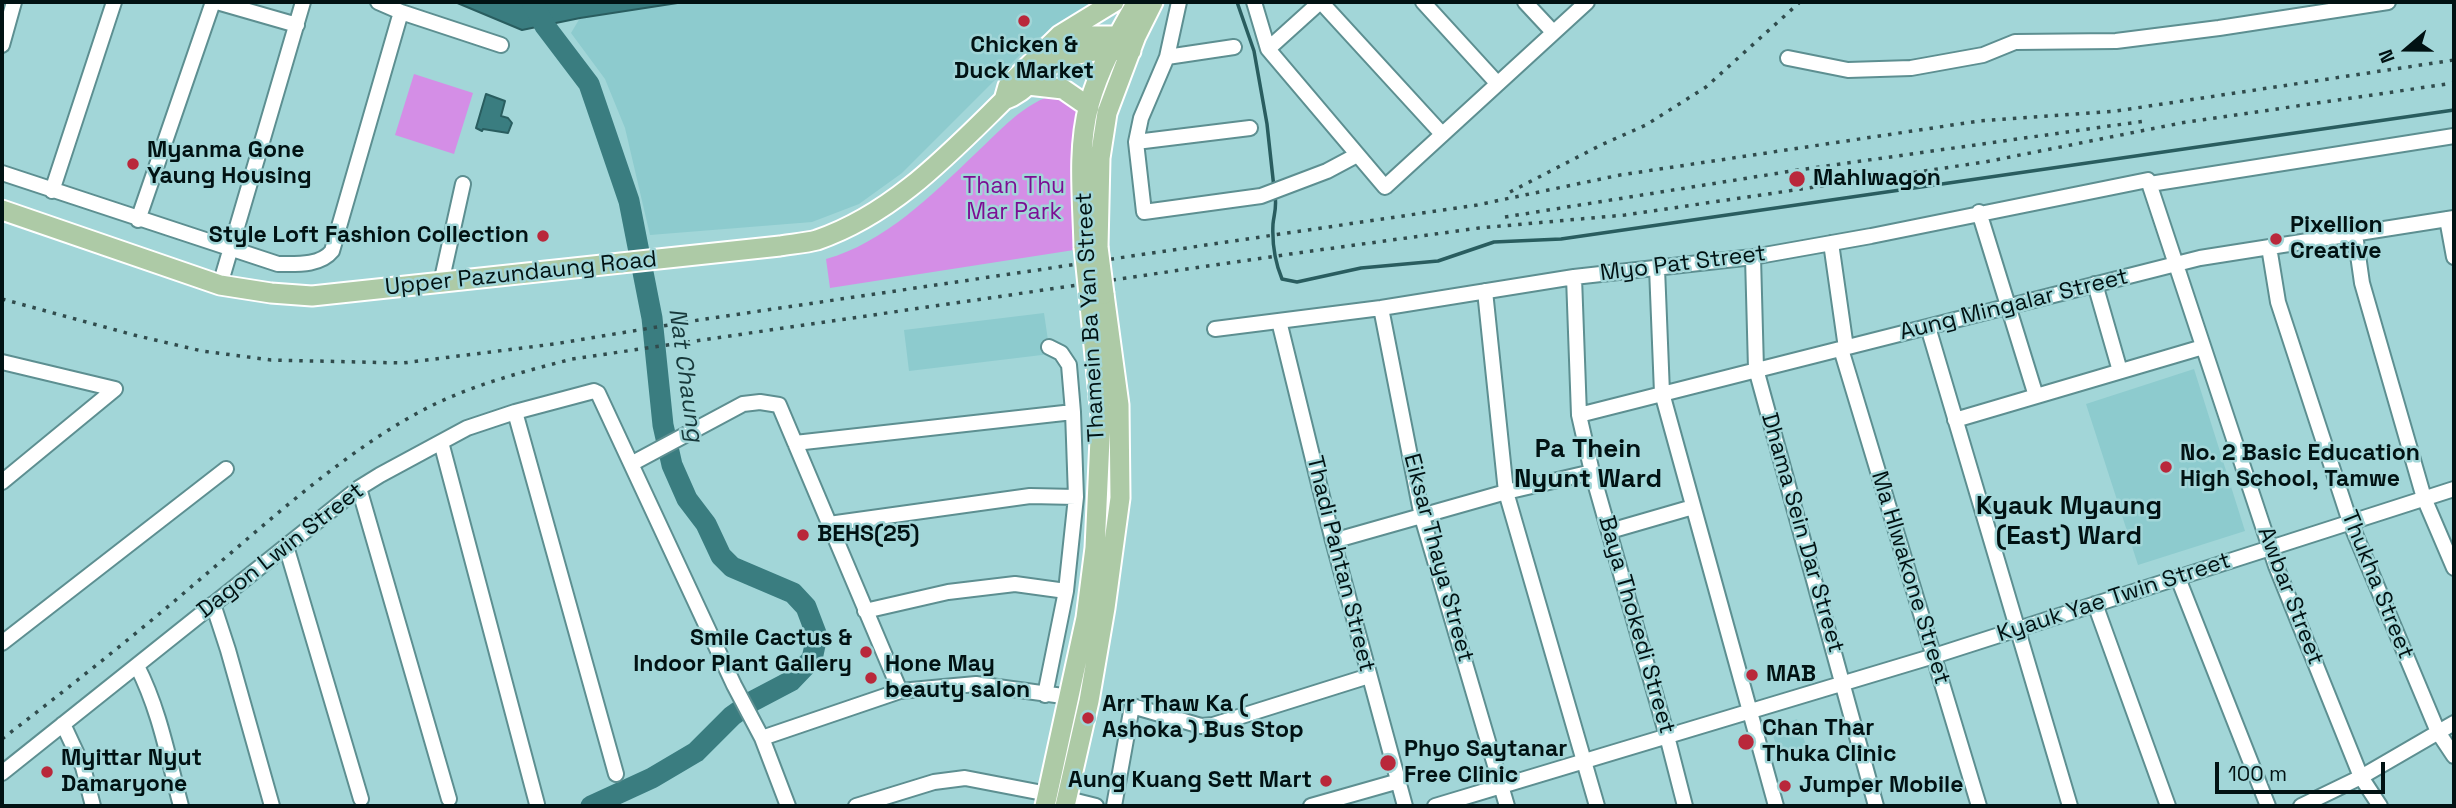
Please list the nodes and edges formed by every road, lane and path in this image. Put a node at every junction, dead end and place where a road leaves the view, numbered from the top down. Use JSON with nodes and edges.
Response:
{"nodes":[{"id":1,"x":15,"y":2,"type":"edge"},
{"id":2,"x":114,"y":2,"type":"edge"},
{"id":3,"x":215,"y":2,"type":"edge"},
{"id":4,"x":303,"y":2,"type":"edge"},
{"id":5,"x":378,"y":2,"type":"edge"},
{"id":6,"x":1114,"y":2,"type":"edge"},
{"id":7,"x":1137,"y":2,"type":"edge"},
{"id":8,"x":1153,"y":2,"type":"edge"},
{"id":9,"x":1180,"y":2,"type":"edge"},
{"id":10,"x":1254,"y":2,"type":"edge"},
{"id":11,"x":1321,"y":2,"type":"edge"},
{"id":12,"x":1423,"y":2,"type":"edge"},
{"id":13,"x":1525,"y":2,"type":"edge"},
{"id":14,"x":1587,"y":2,"type":"edge"},
{"id":15,"x":2388,"y":2,"type":"edge"},
{"id":16,"x":401,"y":12,"type":"junction"},
{"id":17,"x":297,"y":25,"type":"junction"},
{"id":18,"x":1553,"y":32,"type":"junction"},
{"id":19,"x":1124,"y":43,"type":"junction"},
{"id":20,"x":2,"y":45,"type":"edge"},
{"id":21,"x":501,"y":46,"type":"dead end"},
{"id":22,"x":1234,"y":47,"type":"dead end"},
{"id":23,"x":1268,"y":49,"type":"junction"},
{"id":24,"x":1042,"y":52,"type":"junction"},
{"id":25,"x":1167,"y":57,"type":"junction"},
{"id":26,"x":1788,"y":58,"type":"dead end"},
{"id":27,"x":1497,"y":83,"type":"junction"},
{"id":28,"x":1028,"y":85,"type":"junction"},
{"id":29,"x":1004,"y":100,"type":"junction"},
{"id":30,"x":1089,"y":107,"type":"junction"},
{"id":31,"x":1250,"y":128,"type":"dead end"},
{"id":32,"x":1442,"y":134,"type":"junction"},
{"id":33,"x":2454,"y":136,"type":"edge"},
{"id":34,"x":1136,"y":142,"type":"junction"},
{"id":35,"x":1357,"y":155,"type":"junction"},
{"id":36,"x":1091,"y":158,"type":"junction"},
{"id":37,"x":2,"y":173,"type":"edge"},
{"id":38,"x":2149,"y":182,"type":"junction"},
{"id":39,"x":463,"y":184,"type":"dead end"},
{"id":40,"x":52,"y":191,"type":"junction"},
{"id":41,"x":2,"y":210,"type":"edge"},
{"id":42,"x":1979,"y":212,"type":"junction"},
{"id":43,"x":2451,"y":218,"type":"edge"},
{"id":44,"x":138,"y":220,"type":"junction"},
{"id":45,"x":2355,"y":233,"type":"junction"},
{"id":46,"x":1831,"y":243,"type":"junction"},
{"id":47,"x":2269,"y":247,"type":"junction"},
{"id":48,"x":229,"y":249,"type":"junction"},
{"id":49,"x":1753,"y":257,"type":"junction"},
{"id":50,"x":2454,"y":257,"type":"edge"},
{"id":51,"x":2175,"y":264,"type":"junction"},
{"id":52,"x":1657,"y":268,"type":"junction"},
{"id":53,"x":1574,"y":277,"type":"junction"},
{"id":54,"x":441,"y":283,"type":"junction"},
{"id":55,"x":2095,"y":284,"type":"junction"},
{"id":56,"x":220,"y":285,"type":"junction"},
{"id":57,"x":1485,"y":291,"type":"junction"},
{"id":58,"x":1096,"y":294,"type":"junction"},
{"id":59,"x":2008,"y":307,"type":"junction"},
{"id":60,"x":1381,"y":308,"type":"junction"},
{"id":61,"x":1279,"y":321,"type":"junction"},
{"id":62,"x":1928,"y":327,"type":"junction"},
{"id":63,"x":1215,"y":329,"type":"dead end"},
{"id":64,"x":1049,"y":347,"type":"dead end"},
{"id":65,"x":2203,"y":347,"type":"junction"},
{"id":66,"x":1844,"y":348,"type":"junction"},
{"id":67,"x":2,"y":362,"type":"edge"},
{"id":68,"x":1756,"y":369,"type":"junction"},
{"id":69,"x":2120,"y":371,"type":"junction"},
{"id":70,"x":1662,"y":393,"type":"junction"},
{"id":71,"x":2036,"y":396,"type":"junction"},
{"id":72,"x":515,"y":412,"type":"junction"},
{"id":73,"x":1073,"y":412,"type":"junction"},
{"id":74,"x":1579,"y":415,"type":"junction"},
{"id":75,"x":1955,"y":420,"type":"junction"},
{"id":76,"x":441,"y":442,"type":"junction"},
{"id":77,"x":795,"y":443,"type":"junction"},
{"id":78,"x":631,"y":464,"type":"junction"},
{"id":79,"x":226,"y":468,"type":"dead end"},
{"id":80,"x":1592,"y":472,"type":"junction"},
{"id":81,"x":2,"y":482,"type":"edge"},
{"id":82,"x":359,"y":488,"type":"junction"},
{"id":83,"x":2454,"y":489,"type":"edge"},
{"id":84,"x":1506,"y":492,"type":"junction"},
{"id":85,"x":1076,"y":497,"type":"junction"},
{"id":86,"x":2424,"y":498,"type":"junction"},
{"id":87,"x":1693,"y":507,"type":"junction"},
{"id":88,"x":1422,"y":517,"type":"junction"},
{"id":89,"x":2350,"y":522,"type":"junction"},
{"id":90,"x":829,"y":524,"type":"junction"},
{"id":91,"x":1610,"y":531,"type":"junction"},
{"id":92,"x":1333,"y":541,"type":"junction"},
{"id":93,"x":286,"y":546,"type":"junction"},
{"id":94,"x":2270,"y":548,"type":"junction"},
{"id":95,"x":2454,"y":568,"type":"edge"},
{"id":96,"x":2178,"y":578,"type":"junction"},
{"id":97,"x":1066,"y":591,"type":"junction"},
{"id":98,"x":213,"y":604,"type":"junction"},
{"id":99,"x":2095,"y":604,"type":"junction"},
{"id":100,"x":865,"y":611,"type":"junction"},
{"id":101,"x":2017,"y":629,"type":"junction"},
{"id":102,"x":2,"y":643,"type":"edge"},
{"id":103,"x":1934,"y":656,"type":"junction"},
{"id":104,"x":137,"y":666,"type":"junction"},
{"id":105,"x":1369,"y":676,"type":"junction"},
{"id":106,"x":1844,"y":683,"type":"junction"},
{"id":107,"x":900,"y":691,"type":"junction"},
{"id":108,"x":1045,"y":695,"type":"junction"},
{"id":109,"x":1070,"y":698,"type":"junction"},
{"id":110,"x":1750,"y":711,"type":"junction"},
{"id":111,"x":2454,"y":723,"type":"edge"},
{"id":112,"x":63,"y":724,"type":"junction"},
{"id":113,"x":2438,"y":732,"type":"junction"},
{"id":114,"x":1667,"y":736,"type":"junction"},
{"id":115,"x":762,"y":738,"type":"junction"},
{"id":116,"x":2454,"y":756,"type":"edge"},
{"id":117,"x":1584,"y":761,"type":"junction"},
{"id":118,"x":2,"y":773,"type":"edge"},
{"id":119,"x":616,"y":774,"type":"dead end"},
{"id":120,"x":2361,"y":777,"type":"junction"},
{"id":121,"x":1399,"y":781,"type":"junction"},
{"id":122,"x":1502,"y":786,"type":"junction"},
{"id":123,"x":360,"y":799,"type":"dead end"},
{"id":124,"x":449,"y":799,"type":"dead end"},
{"id":125,"x":1056,"y":801,"type":"edge"},
{"id":126,"x":537,"y":804,"type":"dead end"},
{"id":127,"x":93,"y":806,"type":"edge"},
{"id":128,"x":181,"y":806,"type":"edge"},
{"id":129,"x":272,"y":806,"type":"edge"},
{"id":130,"x":788,"y":806,"type":"edge"},
{"id":131,"x":856,"y":806,"type":"edge"},
{"id":132,"x":1096,"y":806,"type":"edge"},
{"id":133,"x":1114,"y":806,"type":"edge"},
{"id":134,"x":1311,"y":806,"type":"edge"},
{"id":135,"x":1405,"y":806,"type":"edge"},
{"id":136,"x":1435,"y":806,"type":"edge"},
{"id":137,"x":1507,"y":806,"type":"edge"},
{"id":138,"x":1597,"y":806,"type":"edge"},
{"id":139,"x":1685,"y":806,"type":"edge"},
{"id":140,"x":1776,"y":806,"type":"edge"},
{"id":141,"x":1877,"y":806,"type":"edge"},
{"id":142,"x":1979,"y":806,"type":"edge"},
{"id":143,"x":2070,"y":806,"type":"edge"},
{"id":144,"x":2168,"y":806,"type":"edge"},
{"id":145,"x":2268,"y":806,"type":"edge"},
{"id":146,"x":2301,"y":806,"type":"edge"},
{"id":147,"x":2380,"y":806,"type":"edge"}],
"edges":[{"from":1,"to":20,"type":"street"},
{"from":2,"to":40,"type":"street"},
{"from":3,"to":17,"type":"street"},
{"from":3,"to":44,"type":"street"},
{"from":4,"to":17,"type":"street"},
{"from":5,"to":16,"type":"street"},
{"from":6,"to":24,"type":"main road"},
{"from":7,"to":19,"type":"main road","name":"Thamein Ba Yan Street"},
{"from":8,"to":19,"type":"main road"},
{"from":9,"to":25,"type":"street"},
{"from":10,"to":23,"type":"street"},
{"from":11,"to":23,"type":"street"},
{"from":11,"to":32,"type":"street"},
{"from":12,"to":27,"type":"street"},
{"from":13,"to":18,"type":"street"},
{"from":14,"to":18,"type":"street"},
{"from":15,"to":26,"type":"street"},
{"from":16,"to":21,"type":"street"},
{"from":16,"to":48,"type":"street"},
{"from":17,"to":48,"type":"street"},
{"from":18,"to":27,"type":"street"},
{"from":19,"to":24,"type":"main road","name":"Upper Pazundaung Road"},
{"from":19,"to":28,"type":"main road","name":"Upper Pazundaung Road"},
{"from":19,"to":30,"type":"main road","name":"Thamein Ba Yan Street"},
{"from":19,"to":36,"type":"main road","name":"Thamein Ba Yan Street"},
{"from":22,"to":25,"type":"street"},
{"from":23,"to":35,"type":"street"},
{"from":24,"to":29,"type":"main road","name":"Upper Pazundaung Road"},
{"from":25,"to":34,"type":"street"},
{"from":27,"to":32,"type":"street"},
{"from":28,"to":29,"type":"main road","name":"Upper Pazundaung Road"},
{"from":28,"to":30,"type":"main road"},
{"from":29,"to":54,"type":"main road","name":"Upper Pazundaung Road"},
{"from":30,"to":36,"type":"main road","name":"Thamein Ba Yan Street"},
{"from":31,"to":34,"type":"street"},
{"from":32,"to":35,"type":"street"},
{"from":33,"to":38,"type":"street","name":"Myo Pat Street"},
{"from":34,"to":35,"type":"street"},
{"from":36,"to":58,"type":"main road","name":"Thamein Ba Yan Street","bridge":true},
{"from":37,"to":40,"type":"street"},
{"from":38,"to":42,"type":"street","name":"Myo Pat Street"},
{"from":38,"to":51,"type":"street","name":"Awbar Street"},
{"from":39,"to":54,"type":"street"},
{"from":40,"to":44,"type":"street"},
{"from":41,"to":56,"type":"main road","name":"Upper Pazundaung Road"},
{"from":42,"to":46,"type":"street","name":"Myo Pat Street"},
{"from":42,"to":59,"type":"street"},
{"from":43,"to":45,"type":"street","name":"Aung Mingalar Street"},
{"from":43,"to":50,"type":"street"},
{"from":44,"to":48,"type":"street"},
{"from":45,"to":47,"type":"street","name":"Aung Mingalar Street"},
{"from":45,"to":86,"type":"street"},
{"from":46,"to":49,"type":"street","name":"Myo Pat Street"},
{"from":46,"to":66,"type":"street","name":"Ma Hlwakone Street"},
{"from":47,"to":51,"type":"street","name":"Aung Mingalar Street"},
{"from":47,"to":89,"type":"street","name":"Thukha Street"},
{"from":48,"to":56,"type":"street"},
{"from":49,"to":52,"type":"street","name":"Myo Pat Street"},
{"from":49,"to":68,"type":"street","name":"Dhama Sein Dar Street"},
{"from":51,"to":55,"type":"street","name":"Aung Mingalar Street"},
{"from":51,"to":65,"type":"street","name":"Awbar Street"},
{"from":52,"to":53,"type":"street","name":"Myo Pat Street"},
{"from":52,"to":70,"type":"street"},
{"from":53,"to":57,"type":"street","name":"Myo Pat Street"},
{"from":53,"to":74,"type":"street","name":"Baya Thokedi Street"},
{"from":54,"to":56,"type":"main road","name":"Upper Pazundaung Road"},
{"from":55,"to":59,"type":"street","name":"Aung Mingalar Street"},
{"from":55,"to":69,"type":"street"},
{"from":57,"to":60,"type":"street","name":"Myo Pat Street"},
{"from":57,"to":84,"type":"street"},
{"from":58,"to":109,"type":"main road","name":"Thamein Ba Yan Street"},
{"from":58,"to":125,"type":"main road","name":"Thamein Ba Yan Street"},
{"from":59,"to":62,"type":"street","name":"Aung Mingalar Street"},
{"from":59,"to":71,"type":"street"},
{"from":60,"to":61,"type":"street","name":"Myo Pat Street"},
{"from":60,"to":88,"type":"street","name":"Eiksar Thaya Street"},
{"from":61,"to":63,"type":"street","name":"Myo Pat Street"},
{"from":61,"to":92,"type":"street","name":"Thadi Pahtan Street"},
{"from":62,"to":66,"type":"street","name":"Aung Mingalar Street"},
{"from":62,"to":75,"type":"street"},
{"from":64,"to":73,"type":"street"},
{"from":65,"to":69,"type":"street"},
{"from":65,"to":94,"type":"street","name":"Awbar Street"},
{"from":66,"to":68,"type":"street","name":"Aung Mingalar Street"},
{"from":66,"to":103,"type":"street","name":"Ma Hlwakone Street"},
{"from":67,"to":81,"type":"street"},
{"from":68,"to":70,"type":"street","name":"Aung Mingalar Street"},
{"from":68,"to":106,"type":"street","name":"Dhama Sein Dar Street"},
{"from":69,"to":71,"type":"street"},
{"from":70,"to":74,"type":"street","name":"Aung Mingalar Street"},
{"from":70,"to":87,"type":"street"},
{"from":71,"to":75,"type":"street"},
{"from":72,"to":76,"type":"street","name":"Dagon Lwin Street"},
{"from":72,"to":78,"type":"street","name":"Dagon Lwin Street"},
{"from":72,"to":119,"type":"street"},
{"from":73,"to":77,"type":"street"},
{"from":73,"to":85,"type":"street"},
{"from":74,"to":80,"type":"street","name":"Baya Thokedi Street"},
{"from":75,"to":101,"type":"street"},
{"from":76,"to":82,"type":"street","name":"Dagon Lwin Street"},
{"from":76,"to":126,"type":"street"},
{"from":77,"to":78,"type":"street"},
{"from":77,"to":90,"type":"street"},
{"from":78,"to":115,"type":"street"},
{"from":79,"to":102,"type":"street"},
{"from":80,"to":84,"type":"street"},
{"from":80,"to":91,"type":"street","name":"Baya Thokedi Street"},
{"from":82,"to":93,"type":"street","name":"Dagon Lwin Street"},
{"from":82,"to":124,"type":"street"},
{"from":83,"to":86,"type":"street","name":"Kyauk Yae Twin Street"},
{"from":84,"to":88,"type":"street"},
{"from":84,"to":117,"type":"street"},
{"from":85,"to":90,"type":"street"},
{"from":85,"to":97,"type":"street"},
{"from":86,"to":89,"type":"street","name":"Kyauk Yae Twin Street"},
{"from":86,"to":95,"type":"street"},
{"from":87,"to":91,"type":"street"},
{"from":87,"to":110,"type":"street"},
{"from":88,"to":92,"type":"street"},
{"from":88,"to":122,"type":"street","name":"Eiksar Thaya Street"},
{"from":89,"to":94,"type":"street","name":"Kyauk Yae Twin Street"},
{"from":89,"to":113,"type":"street","name":"Thukha Street"},
{"from":90,"to":100,"type":"street"},
{"from":91,"to":114,"type":"street","name":"Baya Thokedi Street"},
{"from":92,"to":105,"type":"street","name":"Thadi Pahtan Street"},
{"from":93,"to":98,"type":"street","name":"Dagon Lwin Street"},
{"from":93,"to":123,"type":"street"},
{"from":94,"to":96,"type":"street","name":"Kyauk Yae Twin Street"},
{"from":94,"to":120,"type":"street","name":"Awbar Street"},
{"from":96,"to":99,"type":"street","name":"Kyauk Yae Twin Street"},
{"from":96,"to":145,"type":"street"},
{"from":97,"to":100,"type":"street"},
{"from":97,"to":108,"type":"street"},
{"from":98,"to":104,"type":"street","name":"Dagon Lwin Street"},
{"from":98,"to":129,"type":"street"},
{"from":99,"to":101,"type":"street","name":"Kyauk Yae Twin Street"},
{"from":99,"to":144,"type":"street"},
{"from":100,"to":107,"type":"street"},
{"from":101,"to":103,"type":"street","name":"Kyauk Yae Twin Street"},
{"from":101,"to":143,"type":"street"},
{"from":103,"to":106,"type":"street","name":"Kyauk Yae Twin Street"},
{"from":103,"to":142,"type":"street","name":"Ma Hlwakone Street"},
{"from":104,"to":112,"type":"street","name":"Dagon Lwin Street"},
{"from":104,"to":128,"type":"street"},
{"from":105,"to":121,"type":"street","name":"Thadi Pahtan Street"},
{"from":105,"to":133,"type":"street"},
{"from":106,"to":110,"type":"street","name":"Kyauk Yae Twin Street"},
{"from":106,"to":141,"type":"street","name":"Dhama Sein Dar Street"},
{"from":107,"to":108,"type":"street"},
{"from":107,"to":115,"type":"street"},
{"from":108,"to":109,"type":"street"},
{"from":109,"to":125,"type":"main road","name":"Thamein Ba Yan Street"},
{"from":110,"to":114,"type":"street","name":"Kyauk Yae Twin Street"},
{"from":110,"to":140,"type":"street"},
{"from":111,"to":113,"type":"street"},
{"from":112,"to":118,"type":"street","name":"Dagon Lwin Street"},
{"from":112,"to":127,"type":"street"},
{"from":113,"to":116,"type":"street","name":"Thukha Street"},
{"from":113,"to":120,"type":"street"},
{"from":114,"to":117,"type":"street","name":"Kyauk Yae Twin Street"},
{"from":114,"to":139,"type":"street","name":"Baya Thokedi Street"},
{"from":115,"to":130,"type":"street"},
{"from":117,"to":122,"type":"street","name":"Kyauk Yae Twin Street"},
{"from":117,"to":138,"type":"street"},
{"from":120,"to":146,"type":"street"},
{"from":120,"to":147,"type":"street","name":"Awbar Street"},
{"from":121,"to":134,"type":"street"},
{"from":121,"to":135,"type":"street","name":"Thadi Pahtan Street"},
{"from":122,"to":136,"type":"street","name":"Kyauk Yae Twin Street"},
{"from":122,"to":137,"type":"street","name":"Eiksar Thaya Street"},
{"from":125,"to":131,"type":"street"},
{"from":125,"to":132,"type":"street"}]}
